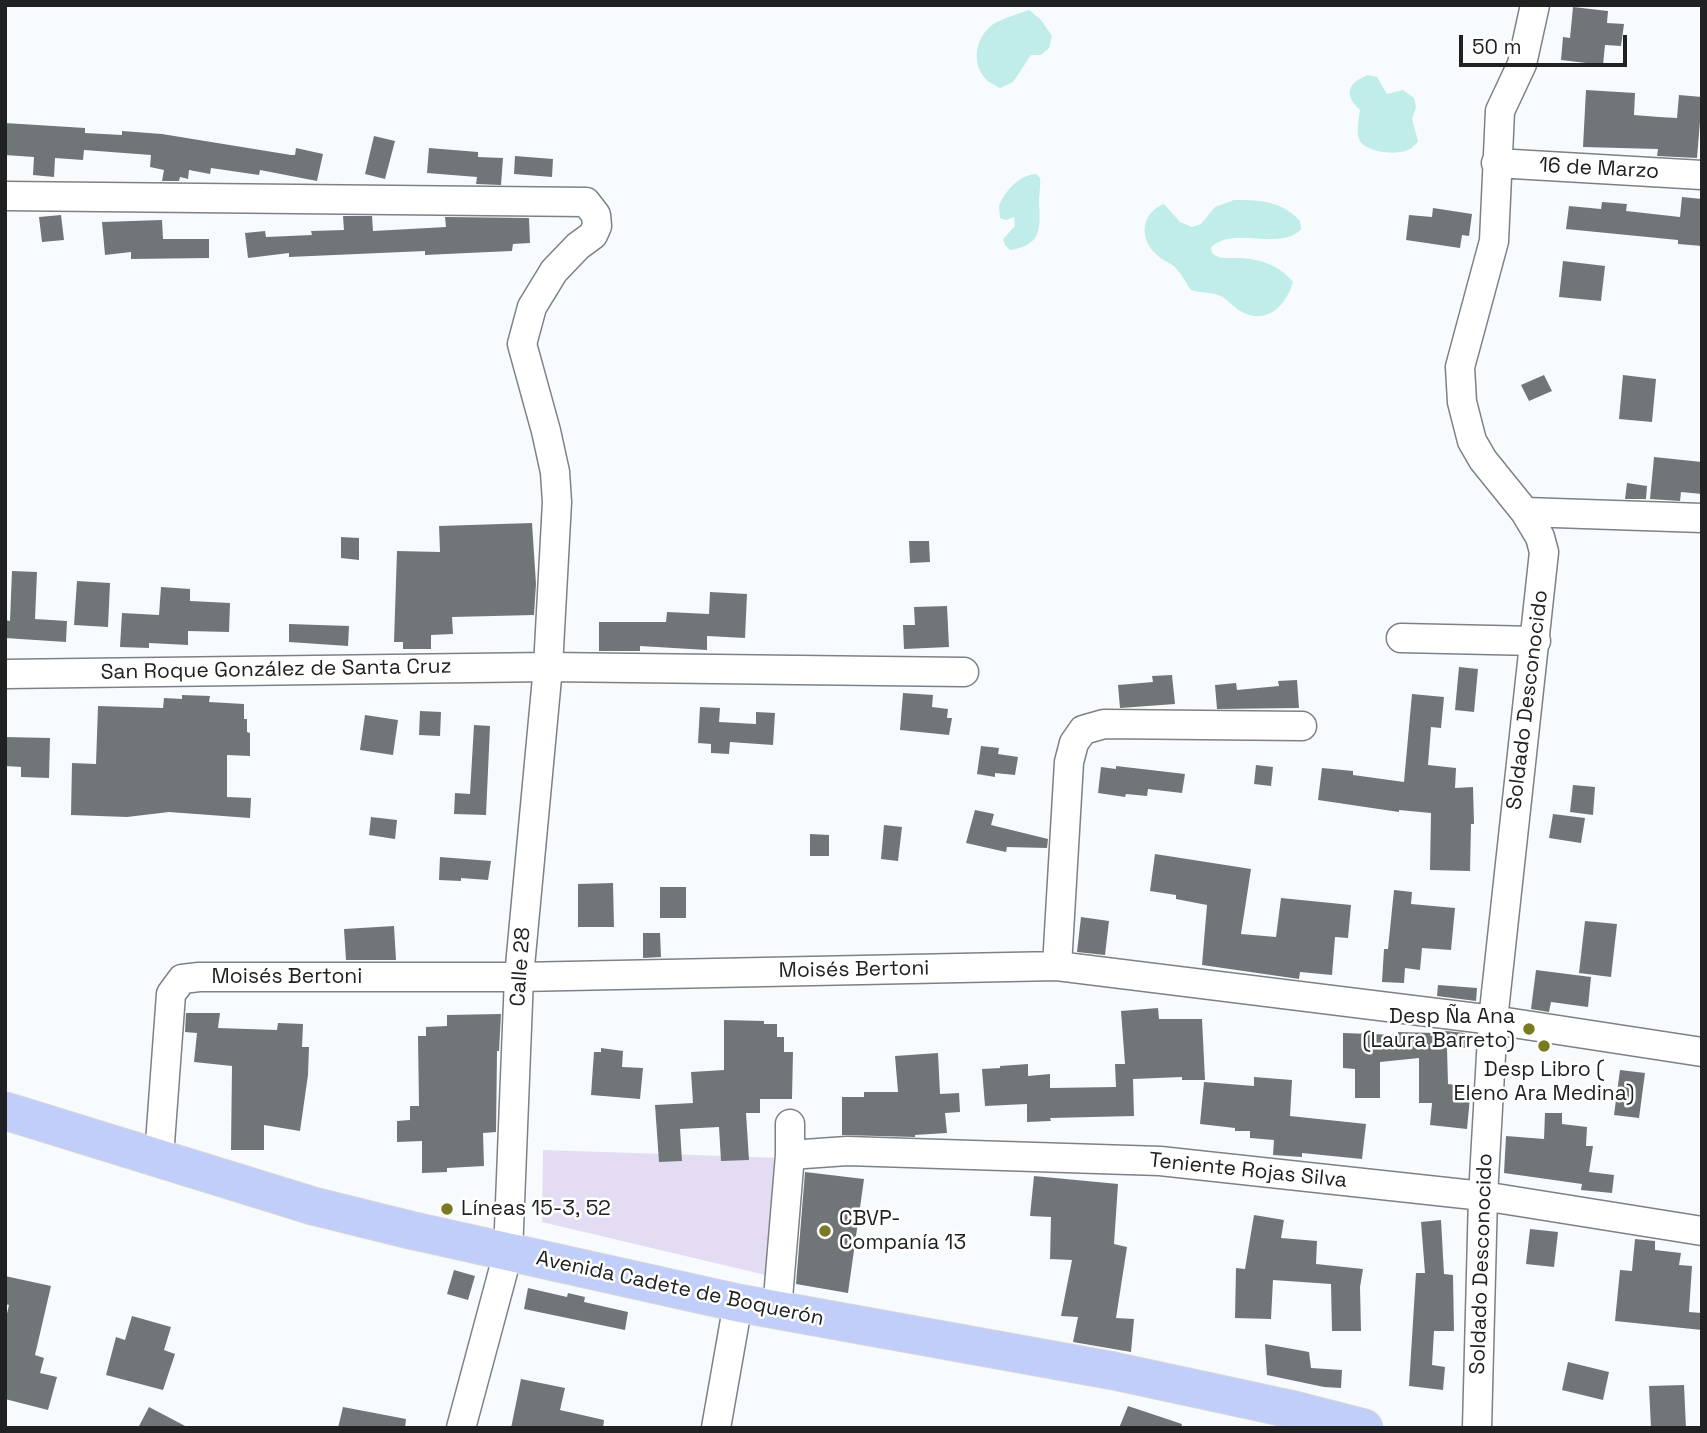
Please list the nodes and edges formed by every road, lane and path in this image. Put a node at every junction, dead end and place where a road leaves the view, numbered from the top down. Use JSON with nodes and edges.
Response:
{"nodes":[{"id":1,"x":1535,"y":5,"type":"edge"},
{"id":2,"x":1496,"y":163,"type":"junction"},
{"id":3,"x":1702,"y":176,"type":"edge"},
{"id":4,"x":5,"y":196,"type":"edge"},
{"id":5,"x":1525,"y":512,"type":"junction"},
{"id":6,"x":1702,"y":518,"type":"edge"},
{"id":7,"x":1401,"y":638,"type":"dead end"},
{"id":8,"x":1536,"y":641,"type":"junction"},
{"id":9,"x":548,"y":667,"type":"junction"},
{"id":10,"x":964,"y":672,"type":"dead end"},
{"id":11,"x":5,"y":674,"type":"edge"},
{"id":12,"x":1302,"y":726,"type":"dead end"},
{"id":13,"x":1057,"y":966,"type":"junction"},
{"id":14,"x":519,"y":977,"type":"junction"},
{"id":15,"x":1493,"y":1020,"type":"junction"},
{"id":16,"x":1702,"y":1052,"type":"edge"},
{"id":17,"x":5,"y":1111,"type":"edge"},
{"id":18,"x":790,"y":1124,"type":"dead end"},
{"id":19,"x":790,"y":1155,"type":"junction"},
{"id":20,"x":159,"y":1157,"type":"junction"},
{"id":21,"x":1483,"y":1196,"type":"junction"},
{"id":22,"x":1702,"y":1231,"type":"edge"},
{"id":23,"x":508,"y":1253,"type":"junction"},
{"id":24,"x":738,"y":1303,"type":"junction"},
{"id":25,"x":777,"y":1310,"type":"junction"},
{"id":26,"x":461,"y":1428,"type":"edge"},
{"id":27,"x":716,"y":1428,"type":"edge"},
{"id":28,"x":1364,"y":1428,"type":"edge"},
{"id":29,"x":1477,"y":1428,"type":"edge"}],
"edges":[{"from":1,"to":2,"type":"street","name":"Soldado Desconocido"},
{"from":2,"to":3,"type":"street","name":"16 de Marzo"},
{"from":2,"to":5,"type":"street","name":"Soldado Desconocido"},
{"from":4,"to":9,"type":"street","name":"Calle 28"},
{"from":5,"to":6,"type":"street"},
{"from":5,"to":8,"type":"street","name":"Soldado Desconocido"},
{"from":7,"to":8,"type":"street"},
{"from":8,"to":15,"type":"street","name":"Soldado Desconocido"},
{"from":9,"to":10,"type":"street","name":"San Roque González de Santa Cruz"},
{"from":9,"to":11,"type":"street","name":"San Roque González de Santa Cruz"},
{"from":9,"to":14,"type":"street","name":"Calle 28"},
{"from":12,"to":13,"type":"street"},
{"from":13,"to":14,"type":"street","name":"Moisés Bertoni"},
{"from":13,"to":15,"type":"street","name":"Moisés Bertoni"},
{"from":14,"to":20,"type":"street","name":"Moisés Bertoni"},
{"from":14,"to":23,"type":"street","name":"Calle 28"},
{"from":15,"to":16,"type":"street","name":"Moisés Bertoni"},
{"from":15,"to":21,"type":"street","name":"Soldado Desconocido"},
{"from":17,"to":20,"type":"main road","name":"Avenida Cadete de Boquerón"},
{"from":18,"to":19,"type":"street"},
{"from":19,"to":21,"type":"street","name":"Teniente Rojas Silva"},
{"from":19,"to":25,"type":"street"},
{"from":20,"to":23,"type":"main road","name":"Avenida Cadete de Boquerón"},
{"from":21,"to":22,"type":"street","name":"Teniente Rojas Silva"},
{"from":21,"to":29,"type":"street","name":"Soldado Desconocido"},
{"from":23,"to":24,"type":"main road","name":"Avenida Cadete de Boquerón"},
{"from":23,"to":26,"type":"street","name":"Calle 28"},
{"from":24,"to":25,"type":"main road","name":"Avenida Cadete de Boquerón"},
{"from":24,"to":27,"type":"street"},
{"from":25,"to":28,"type":"main road","name":"Avenida Cadete de Boquerón"}]}
